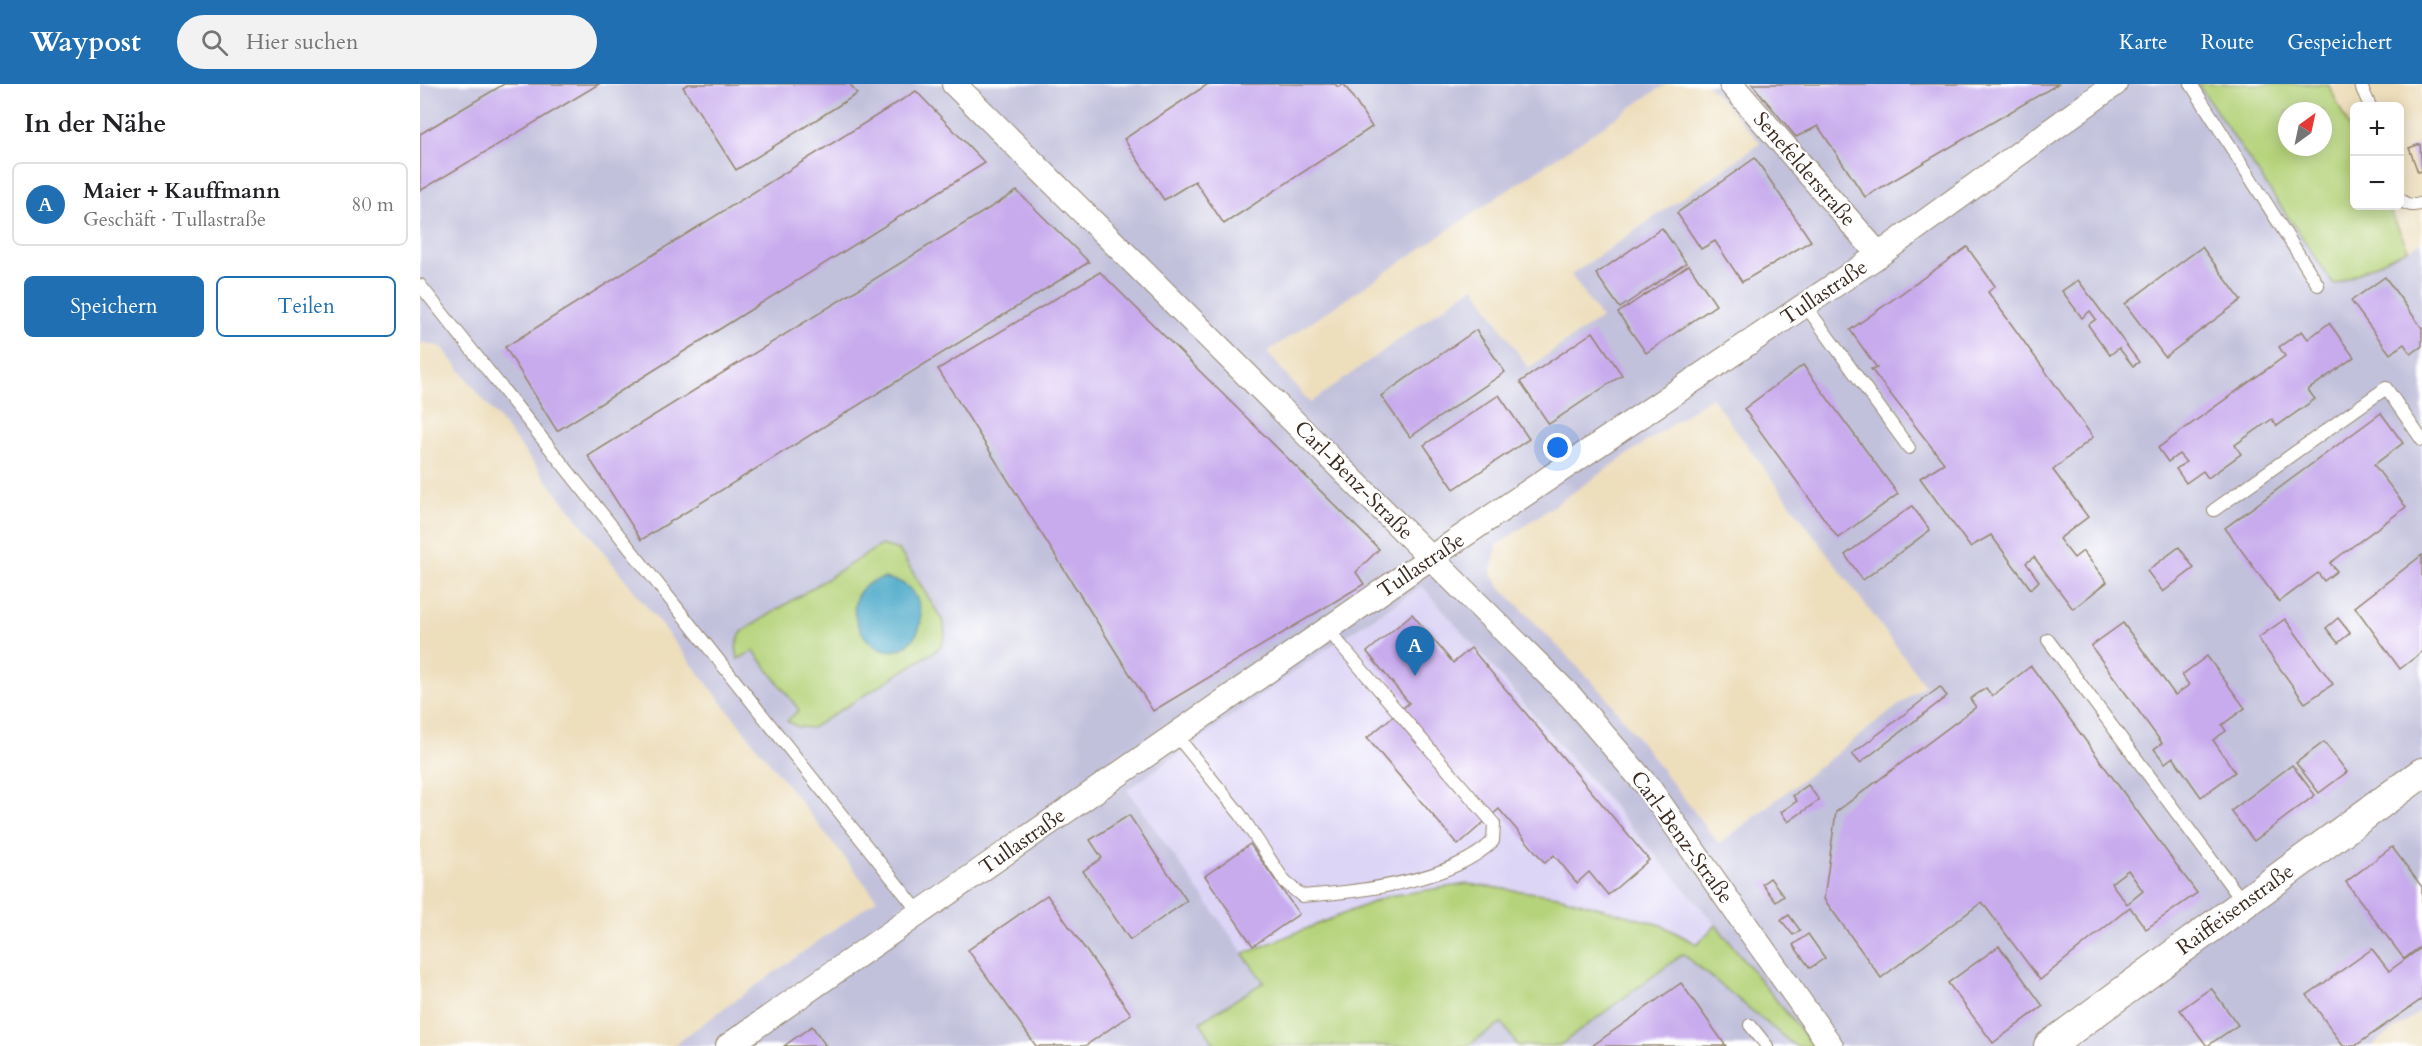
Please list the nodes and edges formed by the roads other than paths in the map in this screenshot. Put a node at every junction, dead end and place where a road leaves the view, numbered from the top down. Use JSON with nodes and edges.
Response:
{"nodes":[{"id":1,"x":954,"y":84,"type":"edge"},
{"id":2,"x":1731,"y":84,"type":"edge"},
{"id":3,"x":2115,"y":84,"type":"edge"},
{"id":4,"x":2191,"y":84,"type":"edge"},
{"id":5,"x":2360,"y":84,"type":"edge"},
{"id":6,"x":2368,"y":102,"type":"edge"},
{"id":7,"x":2404,"y":203,"type":"edge"},
{"id":8,"x":2422,"y":203,"type":"edge"},
{"id":9,"x":1880,"y":255,"type":"junction"},
{"id":10,"x":420,"y":285,"type":"edge"},
{"id":11,"x":2318,"y":285,"type":"dead end"},
{"id":12,"x":1805,"y":305,"type":"junction"},
{"id":13,"x":2422,"y":440,"type":"edge"},
{"id":14,"x":1909,"y":448,"type":"dead end"},
{"id":15,"x":2214,"y":510,"type":"dead end"},
{"id":16,"x":1432,"y":557,"type":"junction"},
{"id":17,"x":1328,"y":630,"type":"junction"},
{"id":18,"x":2048,"y":639,"type":"dead end"},
{"id":19,"x":1176,"y":735,"type":"junction"},
{"id":20,"x":2422,"y":773,"type":"edge"},
{"id":21,"x":2243,"y":902,"type":"junction"},
{"id":22,"x":919,"y":912,"type":"junction"},
{"id":23,"x":1750,"y":1025,"type":"dead end"},
{"id":24,"x":728,"y":1046,"type":"edge"},
{"id":25,"x":1767,"y":1046,"type":"edge"},
{"id":26,"x":1831,"y":1046,"type":"edge"},
{"id":27,"x":2049,"y":1046,"type":"edge"}],
"edges":[{"from":1,"to":16,"type":"street","name":"Carl-Benz-Straße"},
{"from":2,"to":9,"type":"street","name":"Senefelderstraße"},
{"from":3,"to":9,"type":"street","name":"Tullastraße"},
{"from":4,"to":11,"type":"lane"},
{"from":5,"to":6,"type":"lane"},
{"from":7,"to":8,"type":"lane"},
{"from":9,"to":12,"type":"street","name":"Tullastraße"},
{"from":10,"to":22,"type":"lane"},
{"from":12,"to":14,"type":"lane"},
{"from":12,"to":16,"type":"street","name":"Tullastraße"},
{"from":13,"to":15,"type":"lane"},
{"from":16,"to":17,"type":"street","name":"Tullastraße"},
{"from":16,"to":26,"type":"street","name":"Carl-Benz-Straße"},
{"from":17,"to":19,"type":"street","name":"Tullastraße"},
{"from":17,"to":19,"type":"lane"},
{"from":18,"to":21,"type":"lane"},
{"from":19,"to":22,"type":"street","name":"Tullastraße"},
{"from":20,"to":21,"type":"street","name":"Raiffeisenstraße"},
{"from":21,"to":27,"type":"street","name":"Raiffeisenstraße"},
{"from":22,"to":24,"type":"street","name":"Tullastraße"},
{"from":23,"to":25,"type":"lane"}]}
